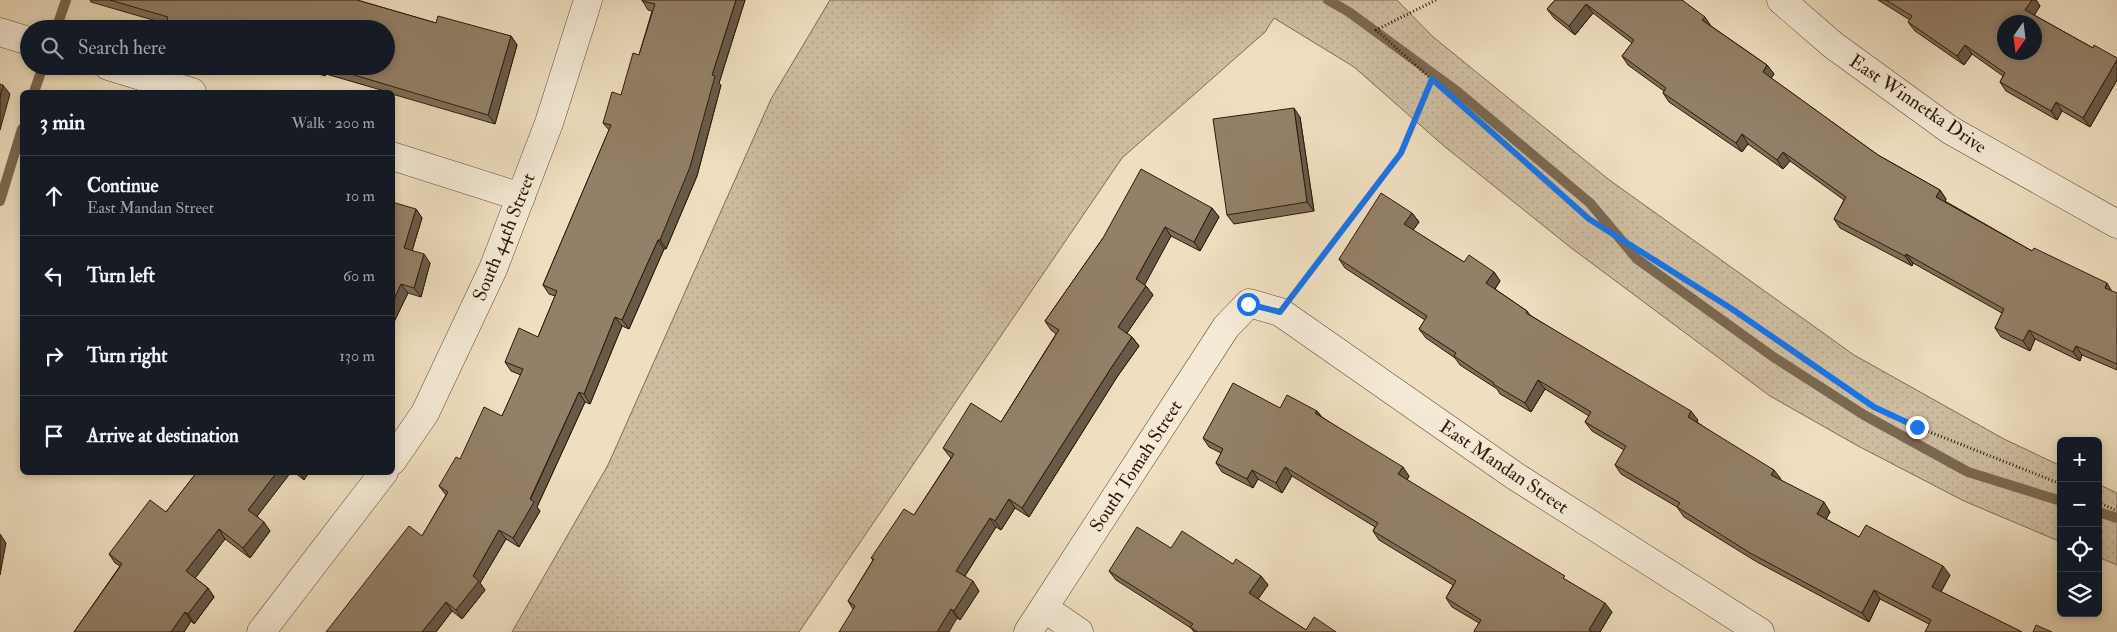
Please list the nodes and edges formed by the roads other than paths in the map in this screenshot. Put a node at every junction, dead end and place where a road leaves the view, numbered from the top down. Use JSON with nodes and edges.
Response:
{"nodes":[{"id":1,"x":588,"y":0,"type":"edge"},
{"id":2,"x":1781,"y":0,"type":"edge"},
{"id":3,"x":0,"y":32,"type":"edge"},
{"id":4,"x":20,"y":38,"type":"edge"},
{"id":5,"x":137,"y":75,"type":"edge"},
{"id":6,"x":186,"y":90,"type":"edge"},
{"id":7,"x":395,"y":157,"type":"edge"},
{"id":8,"x":521,"y":196,"type":"junction"},
{"id":9,"x":2115,"y":217,"type":"edge"},
{"id":10,"x":1248,"y":304,"type":"joint"},
{"id":11,"x":395,"y":457,"type":"edge"},
{"id":12,"x":382,"y":475,"type":"edge"},
{"id":13,"x":1044,"y":608,"type":"junction"},
{"id":14,"x":261,"y":632,"type":"edge"},
{"id":15,"x":1028,"y":632,"type":"edge"},
{"id":16,"x":1079,"y":632,"type":"edge"},
{"id":17,"x":1760,"y":632,"type":"edge"}],
"edges":[{"from":1,"to":8,"type":"street","name":"South 44th Street"},
{"from":2,"to":9,"type":"street","name":"East Winnetka Drive"},
{"from":3,"to":4,"type":"street"},
{"from":5,"to":6,"type":"street"},
{"from":7,"to":8,"type":"street"},
{"from":8,"to":11,"type":"street","name":"South 44th Street"},
{"from":10,"to":13,"type":"street","name":"South Tomah Street"},
{"from":10,"to":17,"type":"street","name":"East Mandan Street"},
{"from":12,"to":14,"type":"street"},
{"from":13,"to":15,"type":"street","name":"South Tomah Street"},
{"from":13,"to":16,"type":"street"}]}
